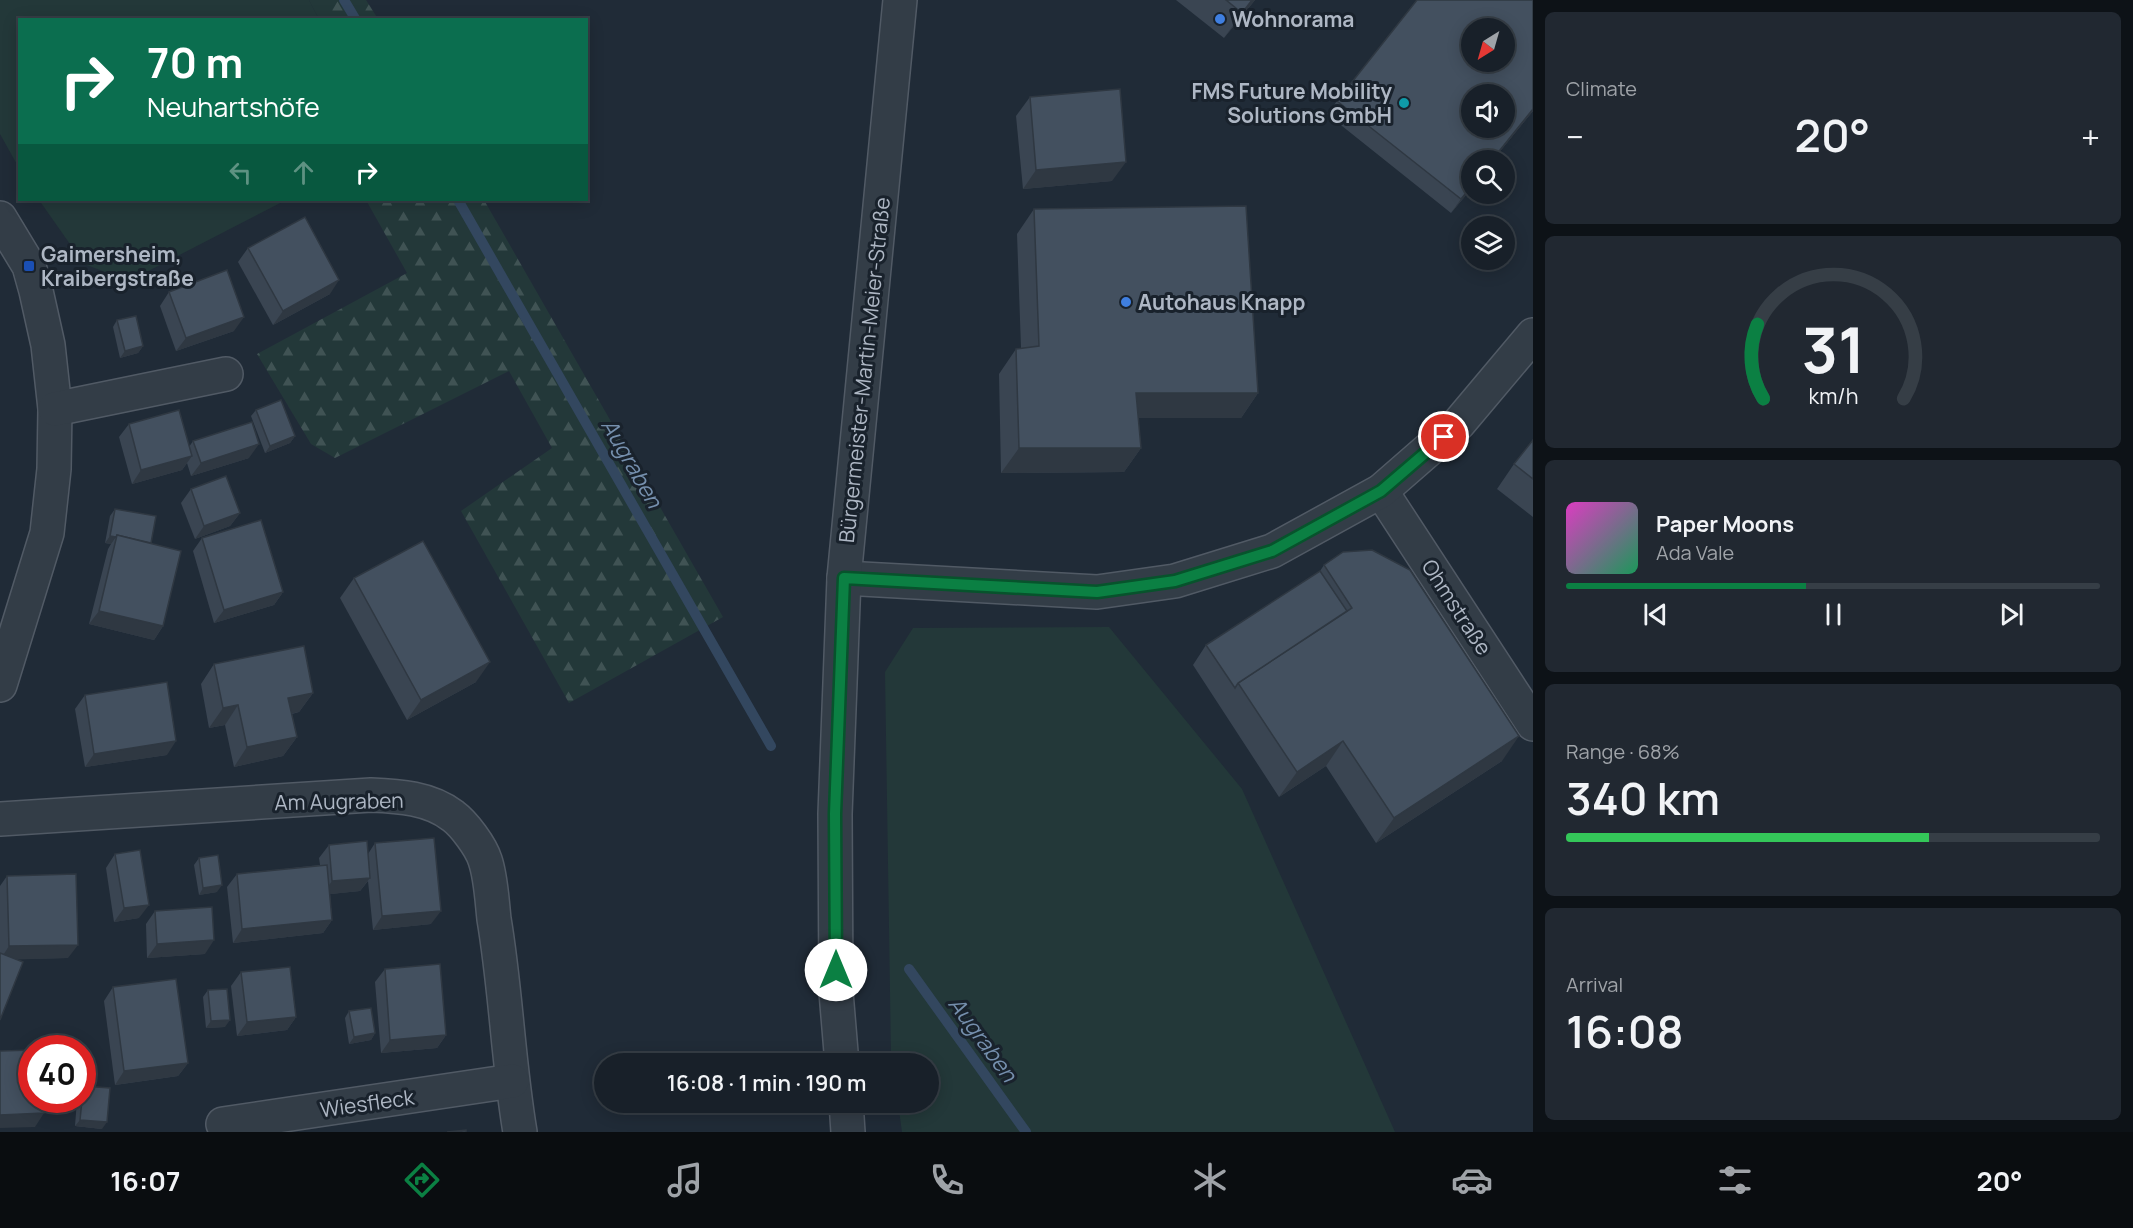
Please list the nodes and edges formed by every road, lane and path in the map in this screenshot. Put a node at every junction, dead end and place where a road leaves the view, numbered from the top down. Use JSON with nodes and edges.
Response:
{"nodes":[{"id":1,"x":900,"y":0,"type":"edge"},
{"id":2,"x":0,"y":218,"type":"edge"},
{"id":3,"x":1533,"y":335,"type":"edge"},
{"id":4,"x":226,"y":374,"type":"dead end"},
{"id":5,"x":55,"y":409,"type":"junction"},
{"id":6,"x":1381,"y":491,"type":"junction"},
{"id":7,"x":844,"y":578,"type":"junction"},
{"id":8,"x":0,"y":685,"type":"edge"},
{"id":9,"x":1533,"y":724,"type":"edge"},
{"id":10,"x":0,"y":819,"type":"edge"},
{"id":11,"x":841,"y":1053,"type":"edge"},
{"id":12,"x":512,"y":1082,"type":"junction"},
{"id":13,"x":847,"y":1113,"type":"edge"},
{"id":14,"x":223,"y":1125,"type":"dead end"},
{"id":15,"x":520,"y":1132,"type":"edge"},
{"id":16,"x":848,"y":1132,"type":"edge"}],
"edges":[{"from":1,"to":7,"type":"street","name":"Bürgermeister-Martin-Meier-Straße"},
{"from":2,"to":5,"type":"street"},
{"from":3,"to":6,"type":"street"},
{"from":4,"to":5,"type":"street"},
{"from":5,"to":8,"type":"street"},
{"from":6,"to":7,"type":"street"},
{"from":6,"to":9,"type":"street","name":"Ohmstraße"},
{"from":7,"to":11,"type":"street","name":"Bürgermeister-Martin-Meier-Straße"},
{"from":10,"to":12,"type":"street","name":"Am Augraben"},
{"from":12,"to":14,"type":"street","name":"Wiesfleck"},
{"from":12,"to":15,"type":"street","name":"Am Augraben"},
{"from":13,"to":16,"type":"street"}]}
